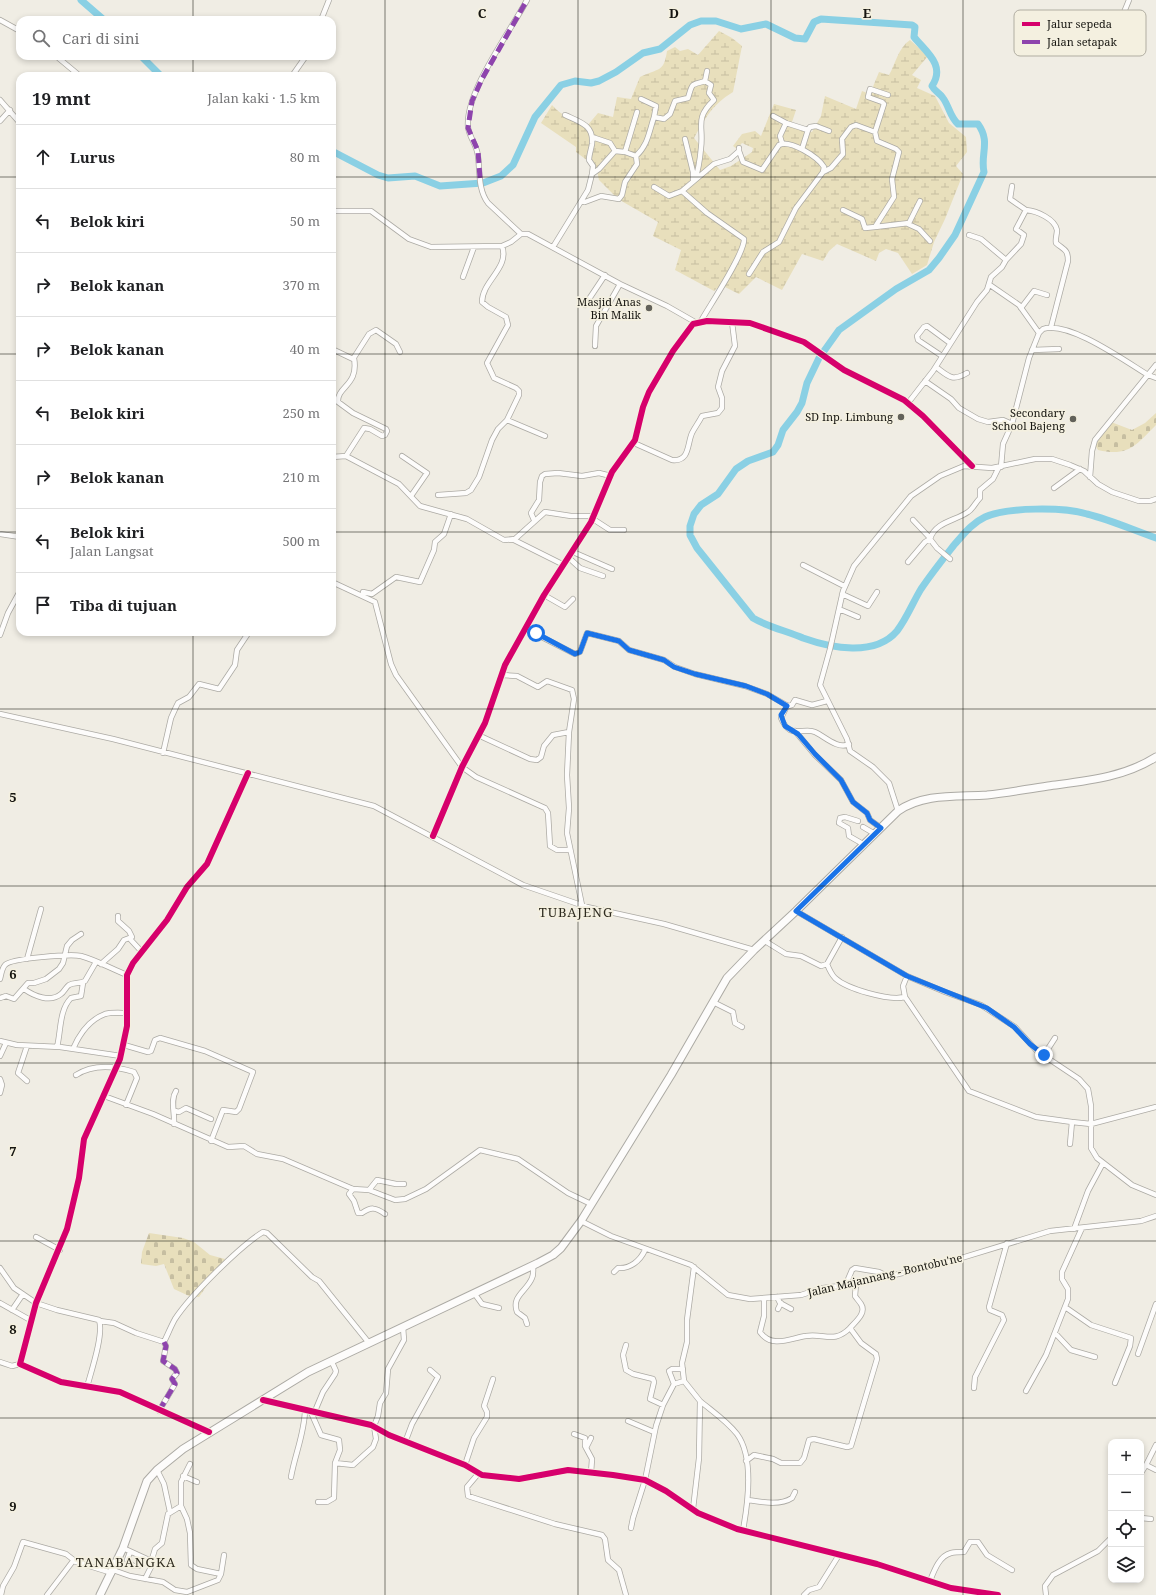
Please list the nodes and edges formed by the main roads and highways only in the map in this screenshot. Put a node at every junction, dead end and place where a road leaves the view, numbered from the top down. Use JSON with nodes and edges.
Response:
{"nodes":[{"id":1,"x":1156,"y":757,"type":"edge"},
{"id":2,"x":100,"y":1595,"type":"edge"}],
"edges":[{"from":1,"to":2,"type":"main road"}]}
